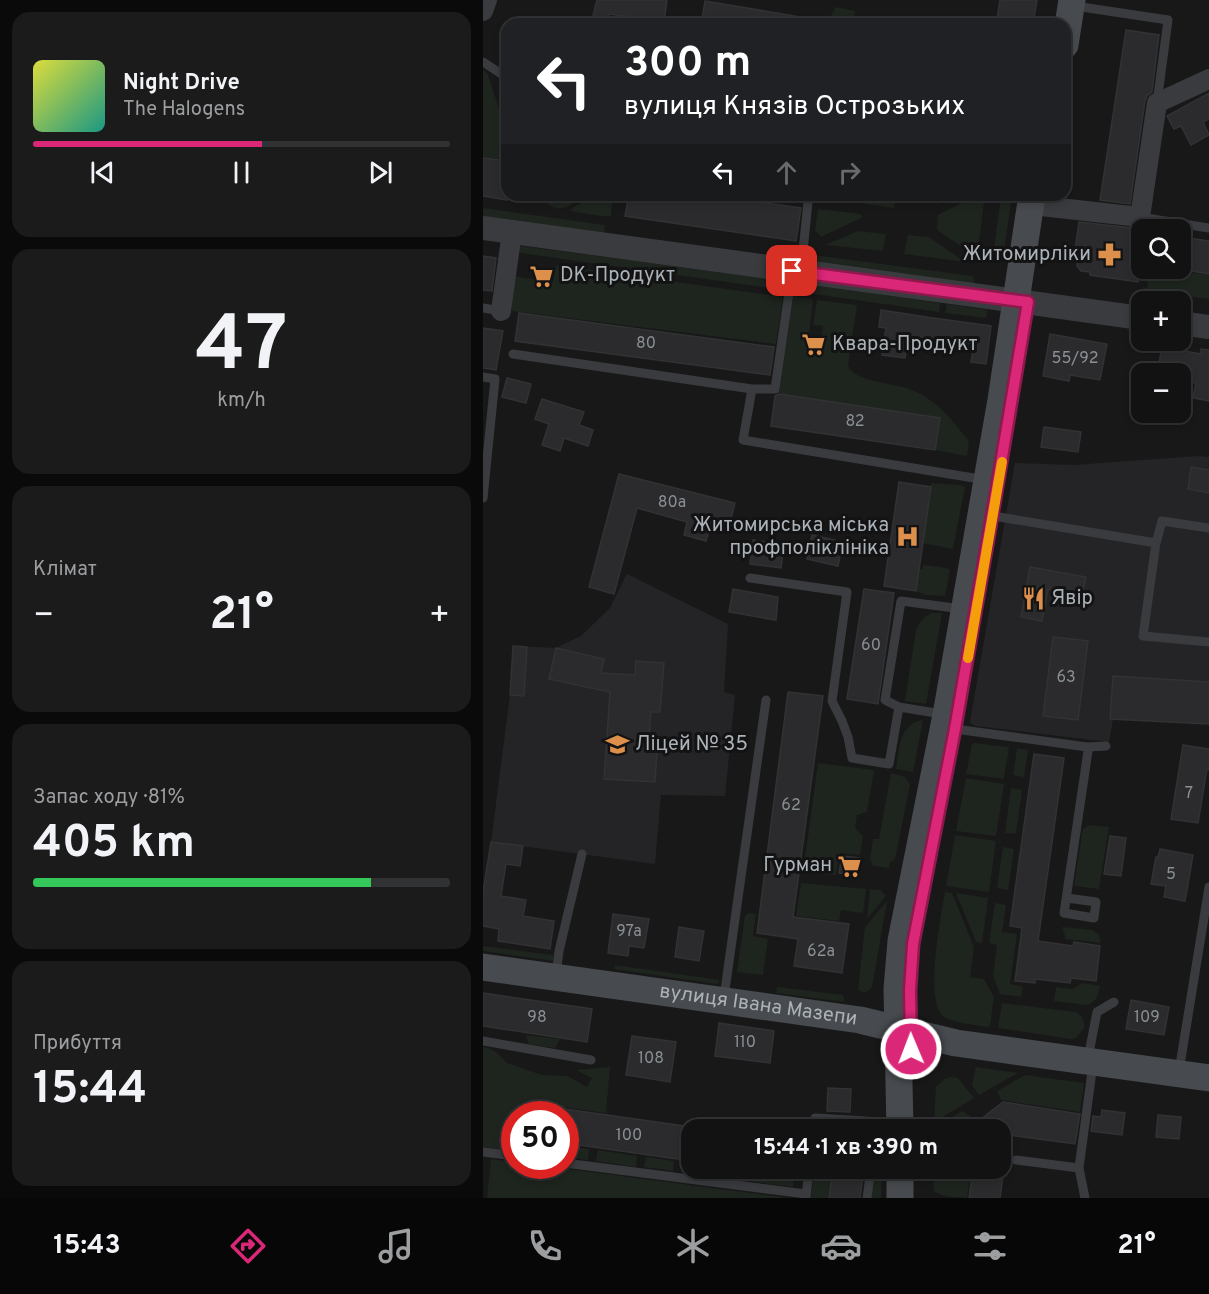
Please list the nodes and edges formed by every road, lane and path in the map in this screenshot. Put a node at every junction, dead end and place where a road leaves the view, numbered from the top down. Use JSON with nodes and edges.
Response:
{"nodes":[{"id":1,"x":487,"y":0,"type":"edge"},
{"id":2,"x":1064,"y":7,"type":"edge"},
{"id":3,"x":483,"y":11,"type":"edge"},
{"id":4,"x":483,"y":62,"type":"edge"},
{"id":5,"x":501,"y":73,"type":"edge"},
{"id":6,"x":1209,"y":79,"type":"edge"},
{"id":7,"x":1157,"y":103,"type":"junction"},
{"id":8,"x":808,"y":201,"type":"edge"},
{"id":9,"x":1037,"y":201,"type":"edge"},
{"id":10,"x":1043,"y":201,"type":"edge"},
{"id":11,"x":1140,"y":217,"type":"junction"},
{"id":12,"x":483,"y":228,"type":"edge"},
{"id":13,"x":1209,"y":228,"type":"edge"},
{"id":14,"x":512,"y":232,"type":"junction"},
{"id":15,"x":796,"y":271,"type":"junction"},
{"id":16,"x":1022,"y":301,"type":"junction"},
{"id":17,"x":492,"y":310,"type":"edge"},
{"id":18,"x":1131,"y":317,"type":"edge"},
{"id":19,"x":1191,"y":324,"type":"edge"},
{"id":20,"x":1209,"y":327,"type":"edge"},
{"id":21,"x":513,"y":354,"type":"dead end"},
{"id":22,"x":483,"y":377,"type":"edge"},
{"id":23,"x":751,"y":388,"type":"junction"},
{"id":24,"x":986,"y":480,"type":"junction"},
{"id":25,"x":483,"y":498,"type":"edge"},
{"id":26,"x":993,"y":516,"type":"junction"},
{"id":27,"x":1209,"y":528,"type":"edge"},
{"id":28,"x":1156,"y":543,"type":"junction"},
{"id":29,"x":750,"y":578,"type":"dead end"},
{"id":30,"x":964,"y":609,"type":"junction"},
{"id":31,"x":1209,"y":642,"type":"edge"},
{"id":32,"x":767,"y":700,"type":"dead end"},
{"id":33,"x":899,"y":707,"type":"junction"},
{"id":34,"x":950,"y":722,"type":"junction"},
{"id":35,"x":1106,"y":746,"type":"dead end"},
{"id":36,"x":1087,"y":747,"type":"junction"},
{"id":37,"x":582,"y":854,"type":"dead end"},
{"id":38,"x":1209,"y":887,"type":"edge"},
{"id":39,"x":1067,"y":898,"type":"dead end"},
{"id":40,"x":483,"y":967,"type":"edge"},
{"id":41,"x":555,"y":977,"type":"junction"},
{"id":42,"x":723,"y":1001,"type":"junction"},
{"id":43,"x":1114,"y":1002,"type":"dead end"},
{"id":44,"x":904,"y":1030,"type":"junction"},
{"id":45,"x":483,"y":1041,"type":"edge"},
{"id":46,"x":591,"y":1060,"type":"dead end"},
{"id":47,"x":1091,"y":1061,"type":"junction"},
{"id":48,"x":1178,"y":1074,"type":"junction"},
{"id":49,"x":1209,"y":1078,"type":"edge"},
{"id":50,"x":897,"y":1119,"type":"edge"},
{"id":51,"x":483,"y":1152,"type":"edge"},
{"id":52,"x":501,"y":1154,"type":"edge"},
{"id":53,"x":1016,"y":1160,"type":"dead end"},
{"id":54,"x":579,"y":1165,"type":"edge"},
{"id":55,"x":1079,"y":1168,"type":"junction"},
{"id":56,"x":808,"y":1179,"type":"edge"},
{"id":57,"x":870,"y":1179,"type":"edge"},
{"id":58,"x":900,"y":1179,"type":"edge"},
{"id":59,"x":912,"y":1179,"type":"edge"},
{"id":60,"x":806,"y":1196,"type":"edge"},
{"id":61,"x":867,"y":1198,"type":"edge"},
{"id":62,"x":900,"y":1198,"type":"edge"},
{"id":63,"x":912,"y":1198,"type":"edge"},
{"id":64,"x":1085,"y":1198,"type":"edge"}],
"edges":[{"from":1,"to":3,"type":"street"},
{"from":2,"to":7,"type":"lane"},
{"from":4,"to":5,"type":"lane"},
{"from":6,"to":7,"type":"street"},
{"from":7,"to":11,"type":"street"},
{"from":8,"to":15,"type":"lane"},
{"from":9,"to":16,"type":"main road"},
{"from":10,"to":11,"type":"street"},
{"from":11,"to":13,"type":"lane"},
{"from":12,"to":14,"type":"street"},
{"from":14,"to":15,"type":"street"},
{"from":14,"to":17,"type":"street"},
{"from":15,"to":16,"type":"street"},
{"from":15,"to":23,"type":"lane"},
{"from":16,"to":18,"type":"street"},
{"from":16,"to":24,"type":"main road"},
{"from":16,"to":26,"type":"main road"},
{"from":19,"to":20,"type":"street"},
{"from":21,"to":23,"type":"lane"},
{"from":22,"to":25,"type":"lane"},
{"from":23,"to":24,"type":"lane"},
{"from":24,"to":30,"type":"main road"},
{"from":26,"to":28,"type":"lane"},
{"from":26,"to":34,"type":"main road"},
{"from":27,"to":28,"type":"lane"},
{"from":28,"to":31,"type":"lane"},
{"from":29,"to":33,"type":"lane"},
{"from":30,"to":33,"type":"lane"},
{"from":30,"to":34,"type":"main road"},
{"from":32,"to":42,"type":"lane"},
{"from":33,"to":34,"type":"lane"},
{"from":34,"to":36,"type":"lane"},
{"from":34,"to":44,"type":"main road"},
{"from":35,"to":36,"type":"lane"},
{"from":36,"to":39,"type":"lane"},
{"from":37,"to":41,"type":"lane"},
{"from":38,"to":48,"type":"lane"},
{"from":40,"to":41,"type":"main road","name":"вулиця Івана Мазепи"},
{"from":41,"to":42,"type":"main road","name":"вулиця Івана Мазепи"},
{"from":42,"to":44,"type":"main road","name":"вулиця Івана Мазепи"},
{"from":43,"to":47,"type":"lane"},
{"from":44,"to":47,"type":"main road","name":"вулиця Івана Мазепи"},
{"from":44,"to":50,"type":"main road"},
{"from":45,"to":46,"type":"lane"},
{"from":47,"to":48,"type":"main road","name":"вулиця Івана Мазепи"},
{"from":47,"to":55,"type":"lane"},
{"from":48,"to":49,"type":"main road","name":"вулиця Івана Мазепи"},
{"from":51,"to":52,"type":"lane"},
{"from":53,"to":55,"type":"lane"},
{"from":54,"to":60,"type":"lane"},
{"from":55,"to":64,"type":"lane"},
{"from":56,"to":60,"type":"lane"},
{"from":57,"to":61,"type":"lane"},
{"from":58,"to":62,"type":"main road"},
{"from":59,"to":63,"type":"main road"}]}
